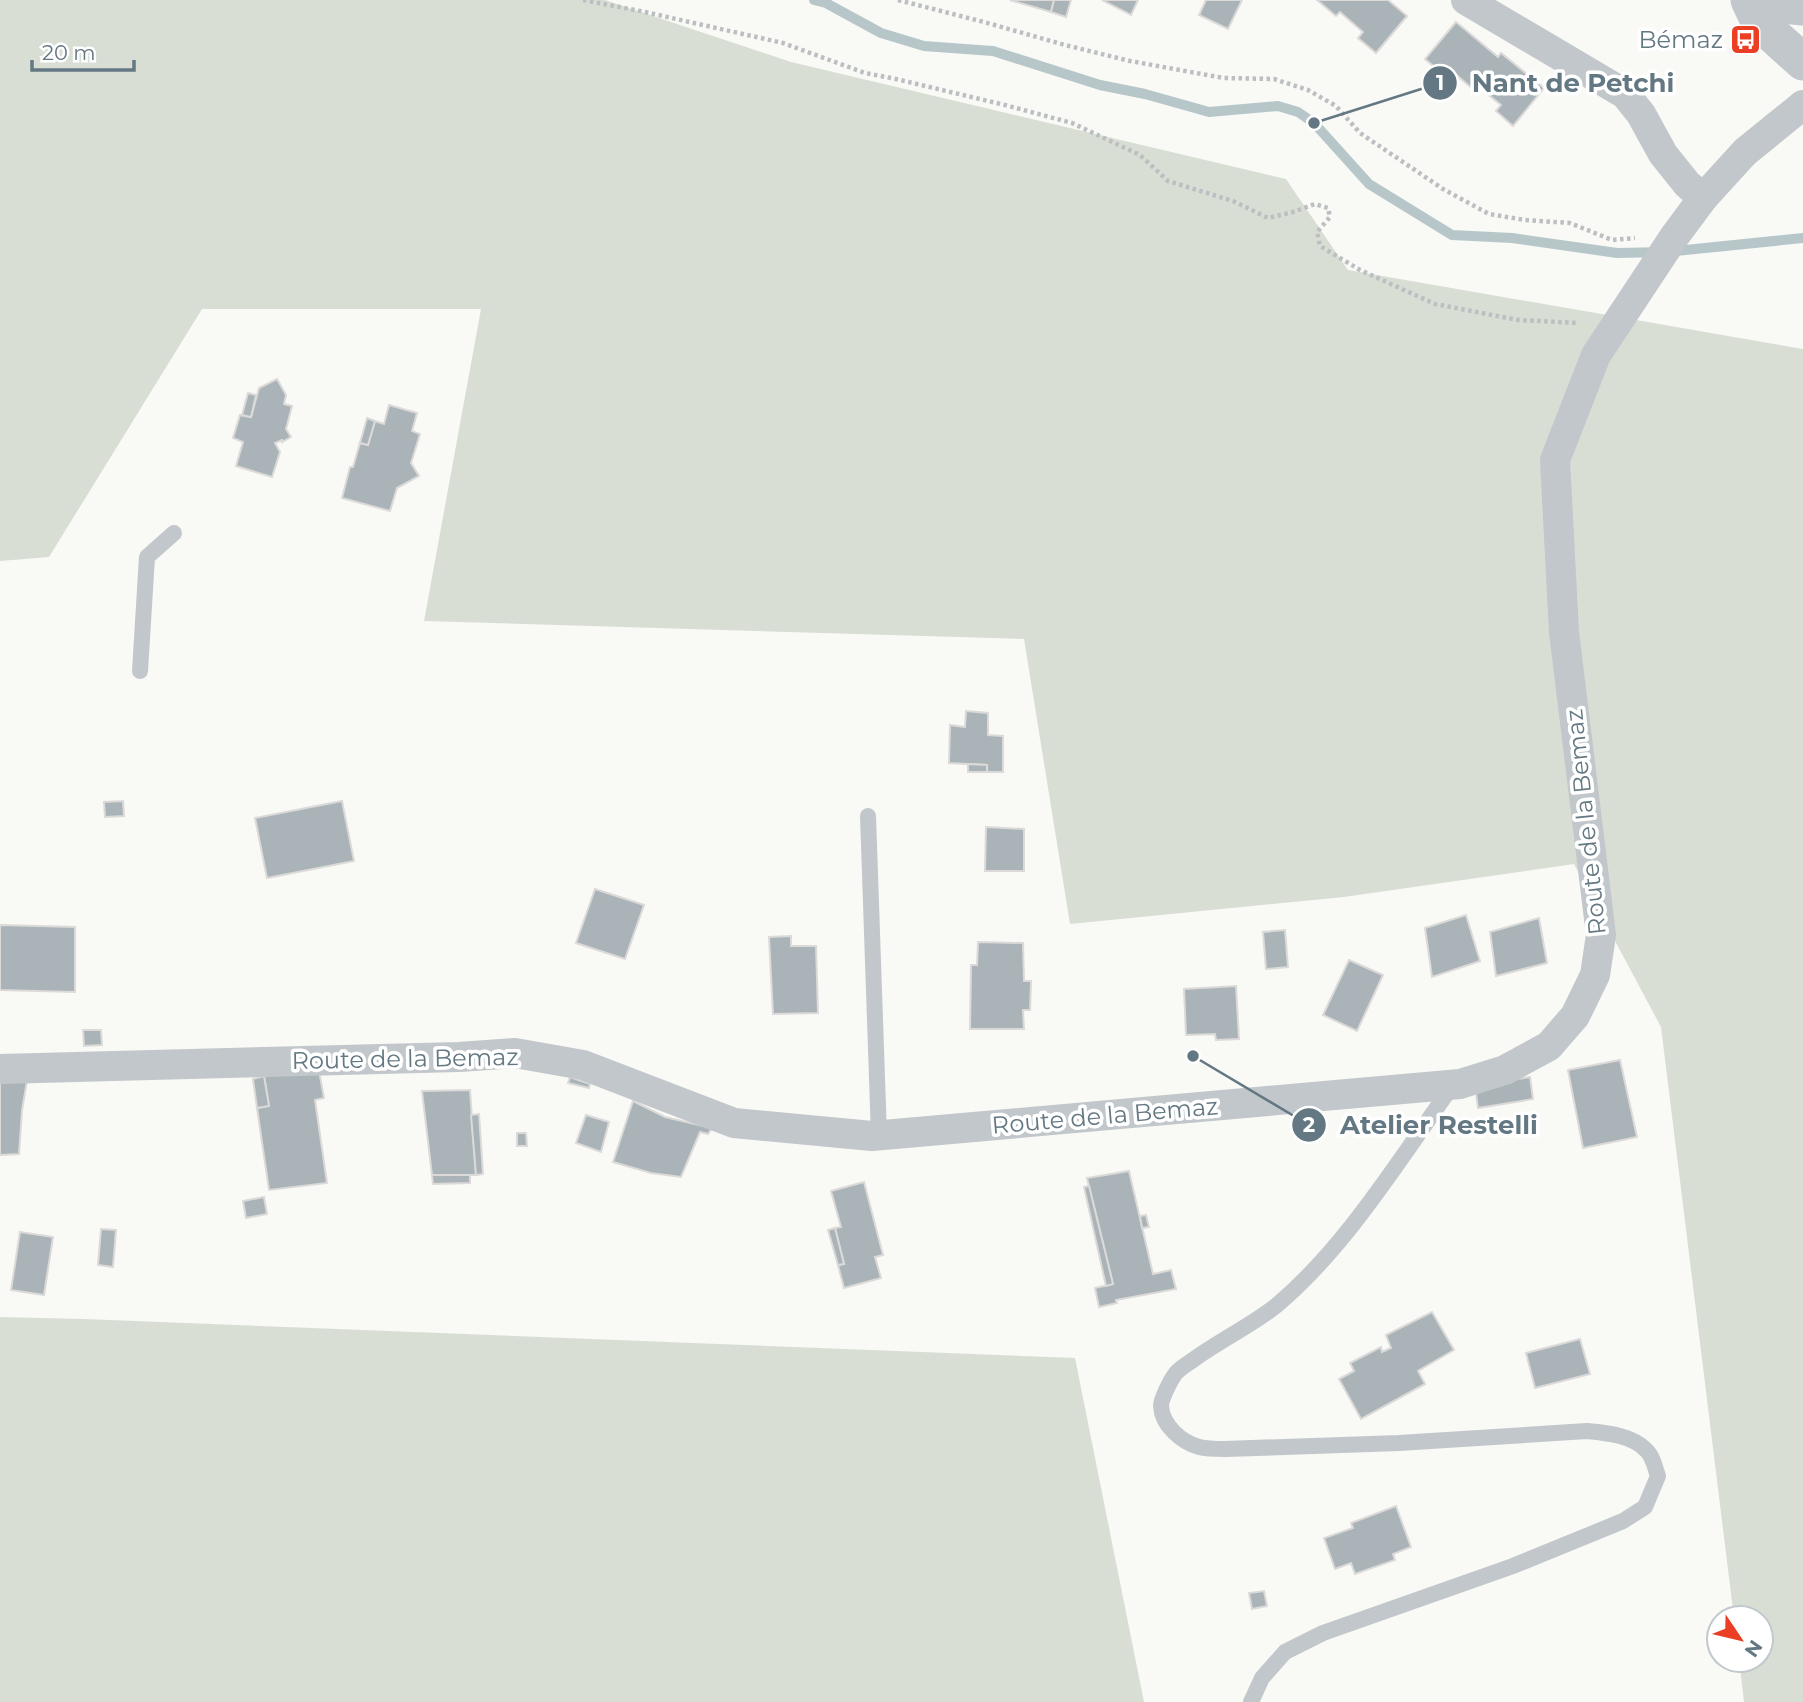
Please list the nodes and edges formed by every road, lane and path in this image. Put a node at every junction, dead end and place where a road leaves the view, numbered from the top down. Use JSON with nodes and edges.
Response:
{"nodes":[{"id":1,"x":583,"y":0,"type":"edge"},
{"id":2,"x":898,"y":0,"type":"edge"},
{"id":3,"x":1466,"y":0,"type":"edge"},
{"id":4,"x":1749,"y":0,"type":"edge"},
{"id":5,"x":1776,"y":0,"type":"edge"},
{"id":6,"x":1803,"y":7,"type":"edge"},
{"id":7,"x":1803,"y":62,"type":"edge"},
{"id":8,"x":1803,"y":105,"type":"edge"},
{"id":9,"x":1703,"y":198,"type":"junction"},
{"id":10,"x":1674,"y":237,"type":"junction"},
{"id":11,"x":1615,"y":326,"type":"junction"},
{"id":12,"x":174,"y":533,"type":"dead end"},
{"id":13,"x":140,"y":671,"type":"dead end"},
{"id":14,"x":868,"y":816,"type":"dead end"},
{"id":15,"x":0,"y":1069,"type":"edge"},
{"id":16,"x":1453,"y":1085,"type":"junction"},
{"id":17,"x":879,"y":1136,"type":"junction"},
{"id":18,"x":1251,"y":1702,"type":"edge"}],
"edges":[{"from":1,"to":11,"type":"path"},
{"from":2,"to":10,"type":"path"},
{"from":3,"to":9,"type":"street"},
{"from":4,"to":7,"type":"street"},
{"from":5,"to":6,"type":"street"},
{"from":8,"to":9,"type":"street","name":"Route de la Bemaz"},
{"from":9,"to":10,"type":"street","name":"Route de la Bemaz"},
{"from":10,"to":11,"type":"street","name":"Route de la Bemaz"},
{"from":11,"to":16,"type":"street","name":"Route de la Bemaz"},
{"from":12,"to":13,"type":"lane"},
{"from":14,"to":17,"type":"lane"},
{"from":15,"to":17,"type":"street","name":"Route de la Bemaz"},
{"from":16,"to":17,"type":"street","name":"Route de la Bemaz"},
{"from":16,"to":18,"type":"lane"}]}
